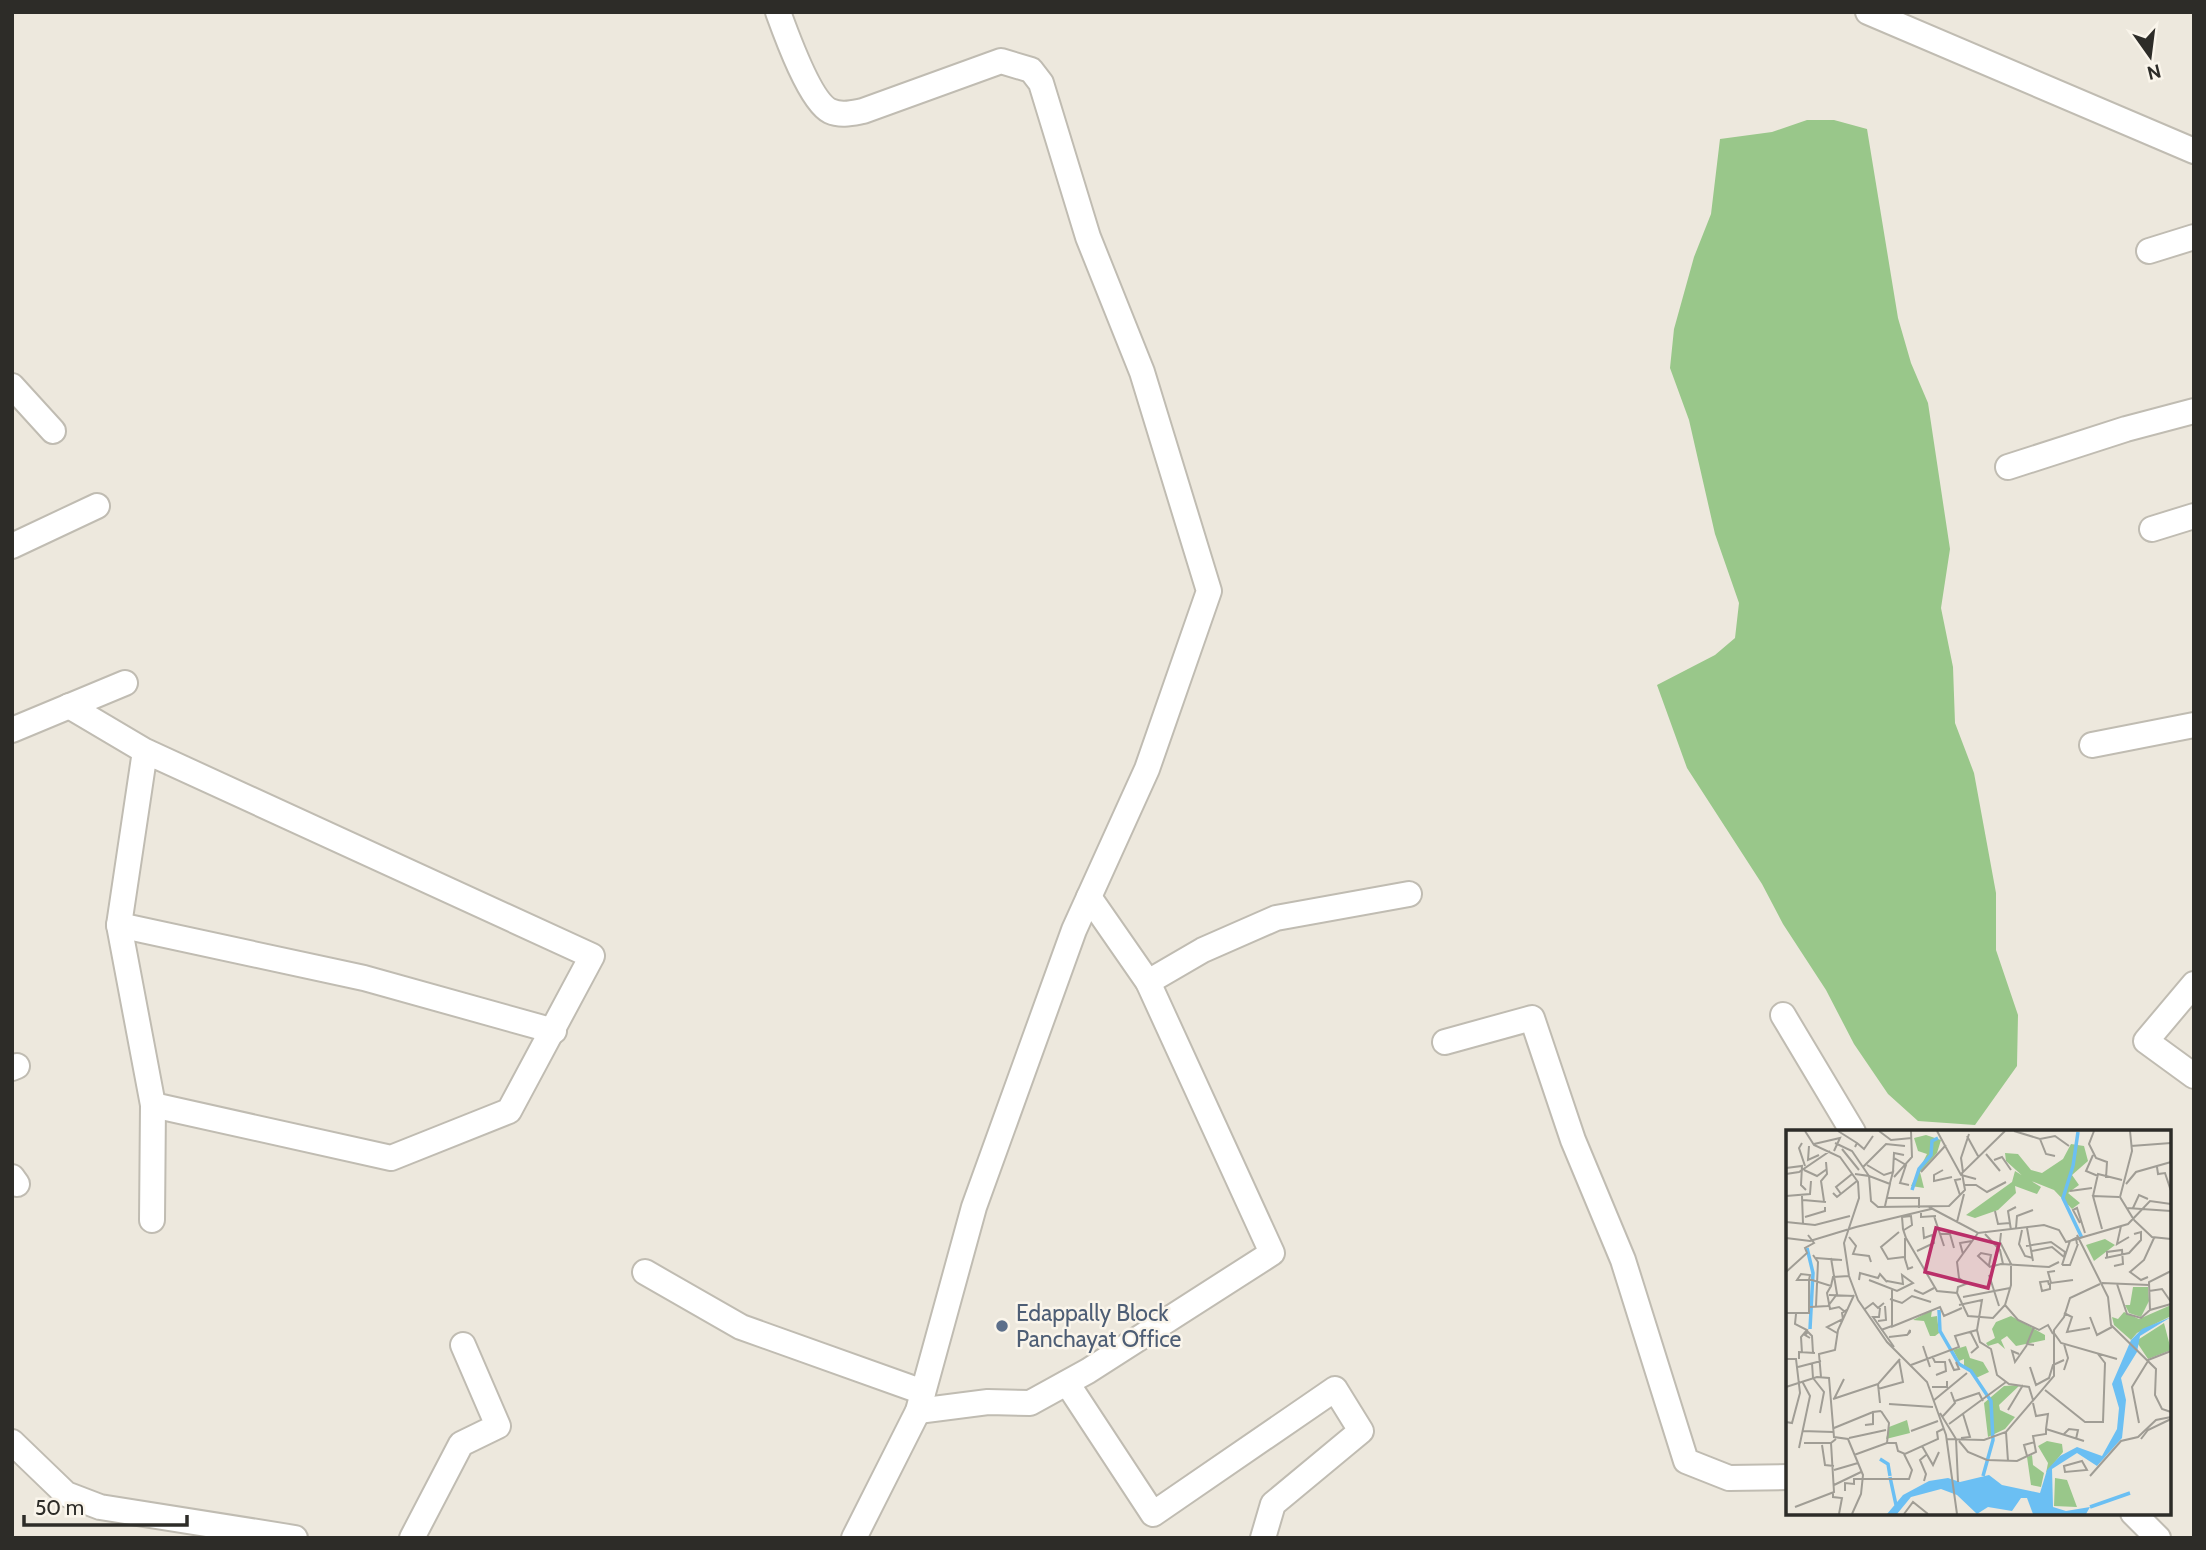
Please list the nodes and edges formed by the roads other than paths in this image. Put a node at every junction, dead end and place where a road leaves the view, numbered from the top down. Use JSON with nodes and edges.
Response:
{"nodes":[{"id":1,"x":778,"y":12,"type":"edge"},
{"id":2,"x":1868,"y":12,"type":"edge"},
{"id":3,"x":2194,"y":151,"type":"edge"},
{"id":4,"x":2194,"y":237,"type":"edge"},
{"id":5,"x":2149,"y":251,"type":"dead end"},
{"id":6,"x":12,"y":386,"type":"edge"},
{"id":7,"x":2194,"y":411,"type":"edge"},
{"id":8,"x":53,"y":431,"type":"dead end"},
{"id":9,"x":2008,"y":467,"type":"dead end"},
{"id":10,"x":97,"y":506,"type":"dead end"},
{"id":11,"x":2194,"y":516,"type":"edge"},
{"id":12,"x":2152,"y":529,"type":"dead end"},
{"id":13,"x":12,"y":546,"type":"edge"},
{"id":14,"x":125,"y":683,"type":"dead end"},
{"id":15,"x":69,"y":706,"type":"junction"},
{"id":16,"x":2194,"y":725,"type":"edge"},
{"id":17,"x":13,"y":729,"type":"edge"},
{"id":18,"x":2092,"y":745,"type":"dead end"},
{"id":19,"x":145,"y":751,"type":"junction"},
{"id":20,"x":1409,"y":894,"type":"dead end"},
{"id":21,"x":1089,"y":897,"type":"junction"},
{"id":22,"x":119,"y":925,"type":"junction"},
{"id":23,"x":1148,"y":982,"type":"junction"},
{"id":24,"x":2194,"y":984,"type":"edge"},
{"id":25,"x":1783,"y":1015,"type":"dead end"},
{"id":26,"x":554,"y":1031,"type":"junction"},
{"id":27,"x":1445,"y":1042,"type":"dead end"},
{"id":28,"x":2194,"y":1076,"type":"edge"},
{"id":29,"x":153,"y":1105,"type":"junction"},
{"id":30,"x":1852,"y":1130,"type":"edge"},
{"id":31,"x":152,"y":1220,"type":"dead end"},
{"id":32,"x":645,"y":1272,"type":"dead end"},
{"id":33,"x":463,"y":1345,"type":"dead end"},
{"id":34,"x":1067,"y":1383,"type":"junction"},
{"id":35,"x":921,"y":1401,"type":"junction"},
{"id":36,"x":12,"y":1442,"type":"edge"},
{"id":37,"x":1786,"y":1477,"type":"edge"},
{"id":38,"x":2135,"y":1515,"type":"edge"},
{"id":39,"x":295,"y":1538,"type":"edge"},
{"id":40,"x":412,"y":1538,"type":"edge"},
{"id":41,"x":854,"y":1538,"type":"edge"},
{"id":42,"x":1263,"y":1538,"type":"edge"},
{"id":43,"x":2158,"y":1538,"type":"edge"}],
"edges":[{"from":1,"to":21,"type":"street"},
{"from":2,"to":3,"type":"street"},
{"from":4,"to":5,"type":"street"},
{"from":6,"to":8,"type":"street"},
{"from":7,"to":9,"type":"street"},
{"from":10,"to":13,"type":"street"},
{"from":11,"to":12,"type":"street"},
{"from":14,"to":15,"type":"street"},
{"from":15,"to":17,"type":"street"},
{"from":15,"to":19,"type":"street"},
{"from":16,"to":18,"type":"street"},
{"from":19,"to":22,"type":"street"},
{"from":19,"to":26,"type":"street"},
{"from":20,"to":23,"type":"street"},
{"from":21,"to":23,"type":"street"},
{"from":21,"to":35,"type":"street"},
{"from":22,"to":26,"type":"street"},
{"from":22,"to":29,"type":"street"},
{"from":23,"to":34,"type":"street"},
{"from":24,"to":28,"type":"street"},
{"from":25,"to":30,"type":"street"},
{"from":26,"to":29,"type":"street"},
{"from":27,"to":37,"type":"street"},
{"from":29,"to":31,"type":"street"},
{"from":32,"to":35,"type":"street"},
{"from":33,"to":40,"type":"street"},
{"from":34,"to":35,"type":"street"},
{"from":34,"to":42,"type":"street"},
{"from":35,"to":41,"type":"street"},
{"from":36,"to":39,"type":"street"},
{"from":38,"to":43,"type":"street"}]}
